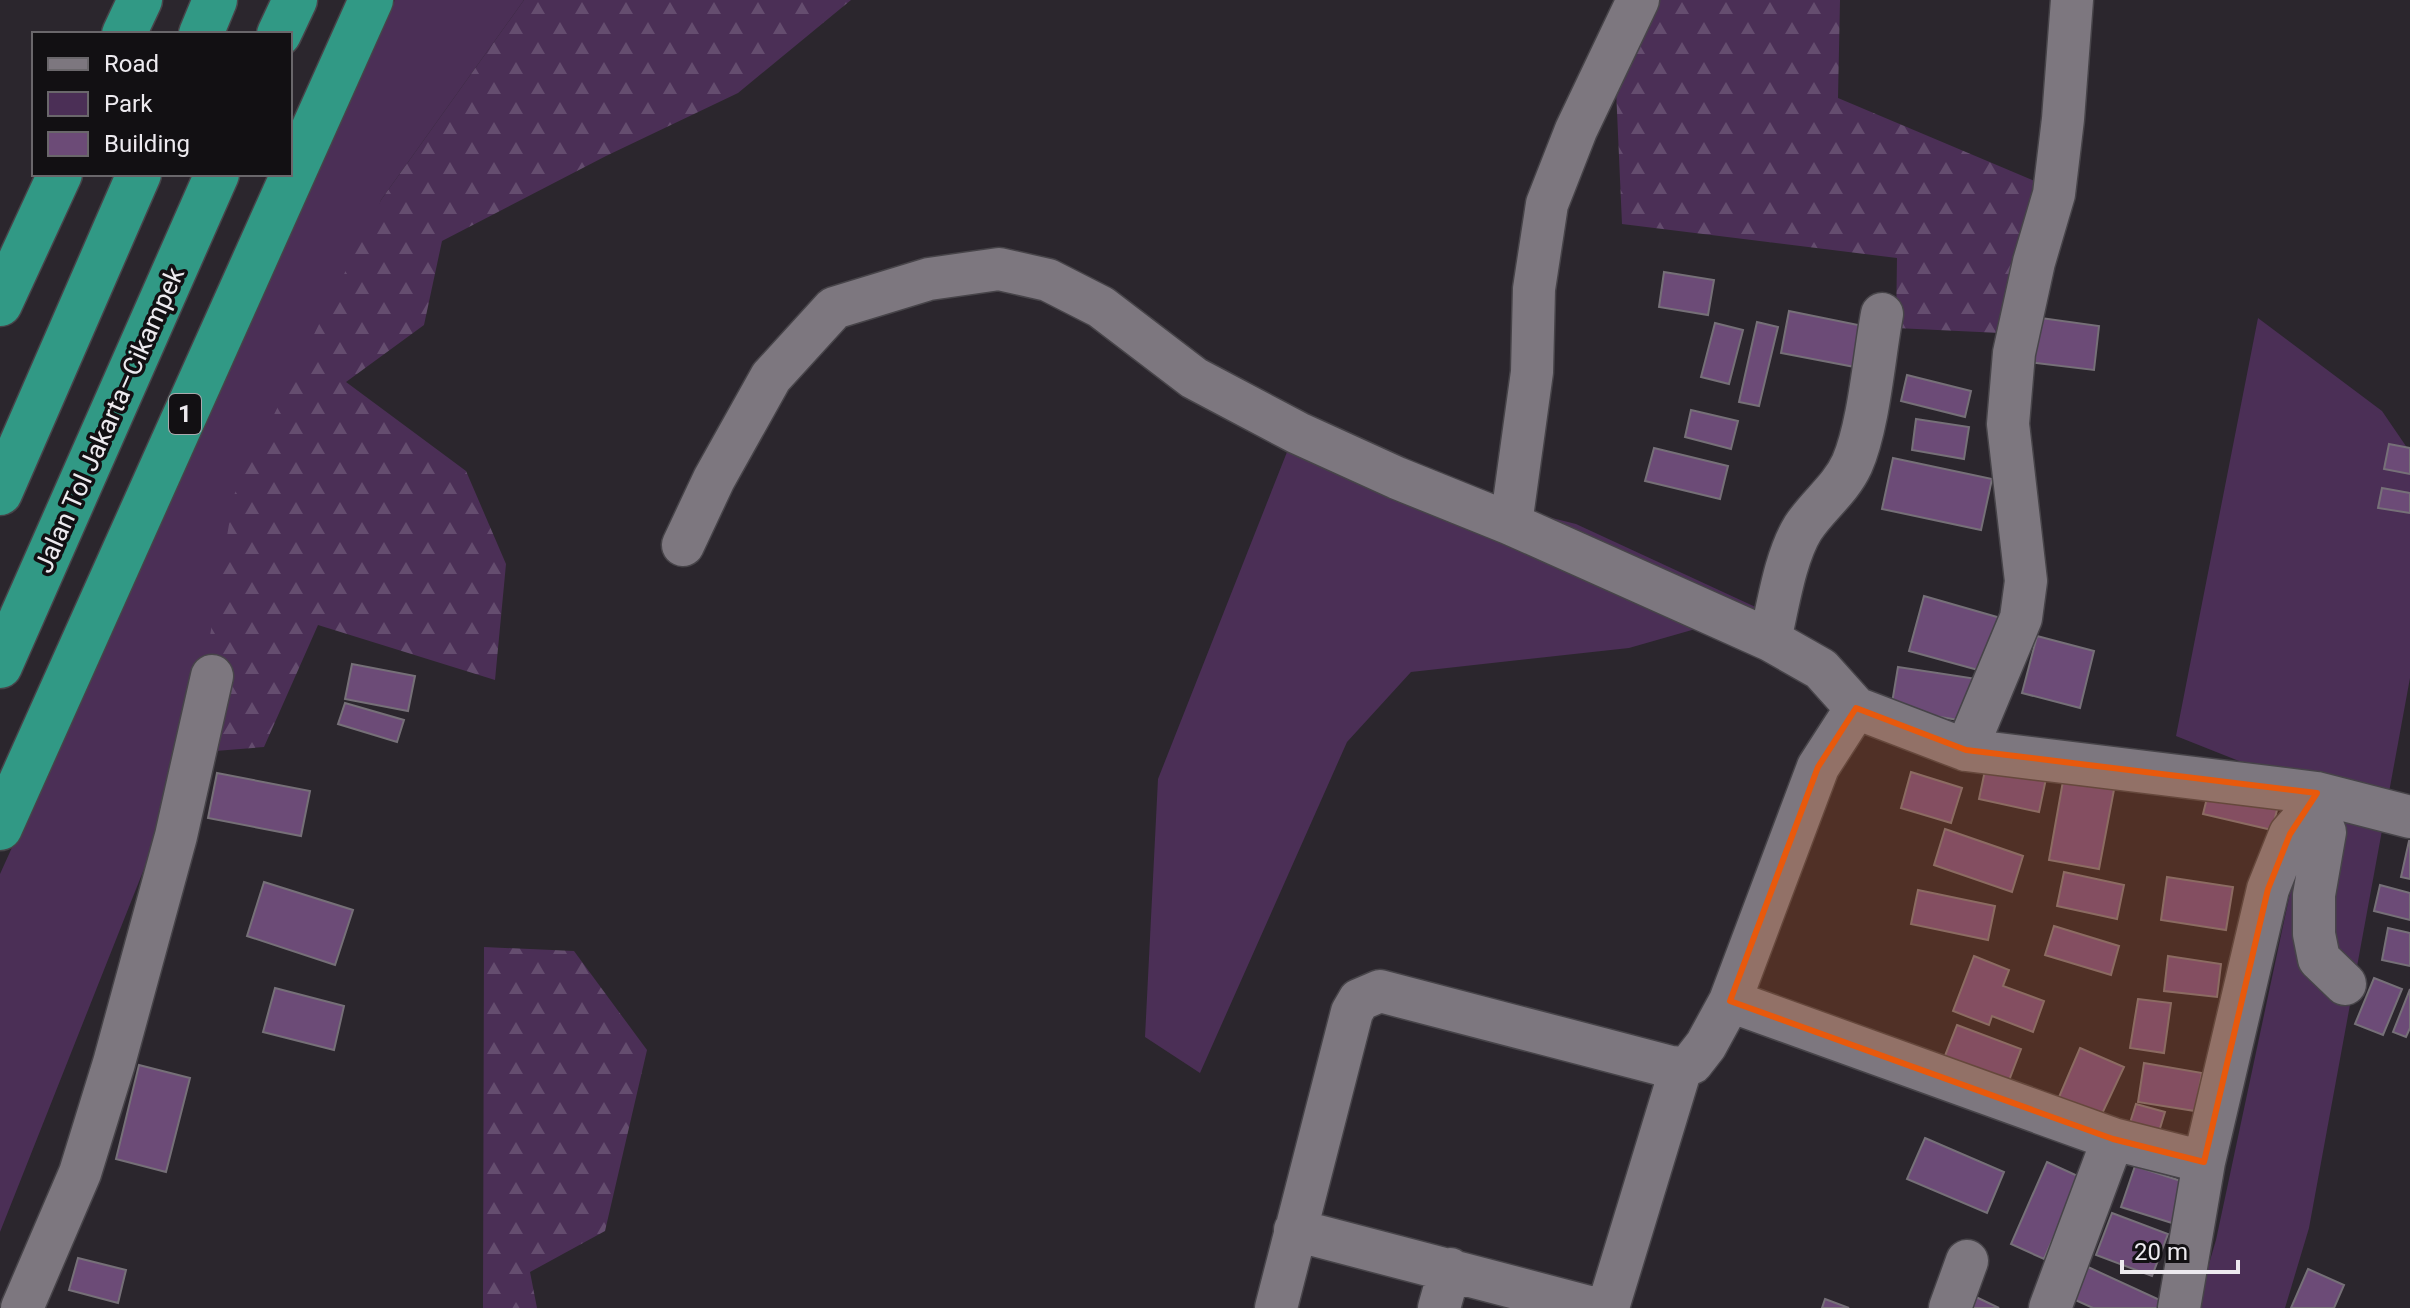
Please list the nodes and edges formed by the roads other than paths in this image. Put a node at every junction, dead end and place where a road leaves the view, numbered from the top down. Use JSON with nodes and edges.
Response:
{"nodes":[{"id":1,"x":140,"y":0,"type":"edge"},
{"id":2,"x":215,"y":0,"type":"edge"},
{"id":3,"x":295,"y":0,"type":"edge"},
{"id":4,"x":371,"y":0,"type":"edge"},
{"id":5,"x":1638,"y":0,"type":"edge"},
{"id":6,"x":2072,"y":0,"type":"edge"},
{"id":7,"x":125,"y":32,"type":"edge"},
{"id":8,"x":202,"y":32,"type":"edge"},
{"id":9,"x":280,"y":32,"type":"edge"},
{"id":10,"x":59,"y":176,"type":"edge"},
{"id":11,"x":138,"y":176,"type":"edge"},
{"id":12,"x":216,"y":176,"type":"edge"},
{"id":13,"x":0,"y":304,"type":"edge"},
{"id":14,"x":1882,"y":314,"type":"dead end"},
{"id":15,"x":0,"y":493,"type":"edge"},
{"id":16,"x":1511,"y":524,"type":"junction"},
{"id":17,"x":683,"y":545,"type":"dead end"},
{"id":18,"x":1770,"y":640,"type":"junction"},
{"id":19,"x":0,"y":666,"type":"edge"},
{"id":20,"x":212,"y":676,"type":"dead end"},
{"id":21,"x":1856,"y":708,"type":"junction"},
{"id":22,"x":1966,"y":750,"type":"junction"},
{"id":23,"x":2314,"y":802,"type":"junction"},
{"id":24,"x":2410,"y":817,"type":"edge"},
{"id":25,"x":0,"y":828,"type":"edge"},
{"id":26,"x":2345,"y":984,"type":"dead end"},
{"id":27,"x":1730,"y":1001,"type":"junction"},
{"id":28,"x":1681,"y":1068,"type":"junction"},
{"id":29,"x":2113,"y":1139,"type":"junction"},
{"id":30,"x":2204,"y":1162,"type":"junction"},
{"id":31,"x":1295,"y":1230,"type":"junction"},
{"id":32,"x":1967,"y":1261,"type":"dead end"},
{"id":33,"x":1450,"y":1269,"type":"junction"},
{"id":34,"x":1600,"y":1307,"type":"edge"},
{"id":35,"x":22,"y":1308,"type":"edge"},
{"id":36,"x":1276,"y":1308,"type":"edge"},
{"id":37,"x":1439,"y":1308,"type":"edge"},
{"id":38,"x":1950,"y":1308,"type":"edge"},
{"id":39,"x":2050,"y":1308,"type":"edge"},
{"id":40,"x":2180,"y":1308,"type":"edge"}],
"edges":[{"from":1,"to":7,"type":"highway"},
{"from":2,"to":8,"type":"highway"},
{"from":3,"to":9,"type":"highway"},
{"from":4,"to":25,"type":"highway","number":"1"},
{"from":5,"to":16,"type":"street"},
{"from":6,"to":22,"type":"street"},
{"from":10,"to":13,"type":"highway"},
{"from":11,"to":15,"type":"highway"},
{"from":12,"to":19,"type":"highway","name":"Jalan Tol Jakarta–Cikampek"},
{"from":14,"to":18,"type":"street"},
{"from":16,"to":17,"type":"street"},
{"from":16,"to":18,"type":"street"},
{"from":18,"to":21,"type":"street"},
{"from":20,"to":35,"type":"street"},
{"from":21,"to":22,"type":"street"},
{"from":21,"to":27,"type":"street"},
{"from":22,"to":23,"type":"street"},
{"from":23,"to":24,"type":"street"},
{"from":23,"to":26,"type":"street"},
{"from":23,"to":30,"type":"street"},
{"from":27,"to":28,"type":"street"},
{"from":27,"to":29,"type":"street"},
{"from":28,"to":31,"type":"street"},
{"from":28,"to":34,"type":"street"},
{"from":29,"to":30,"type":"street"},
{"from":29,"to":39,"type":"street"},
{"from":30,"to":40,"type":"street"},
{"from":31,"to":33,"type":"street"},
{"from":31,"to":36,"type":"street"},
{"from":32,"to":38,"type":"street"},
{"from":33,"to":34,"type":"street"},
{"from":33,"to":37,"type":"street"}]}
